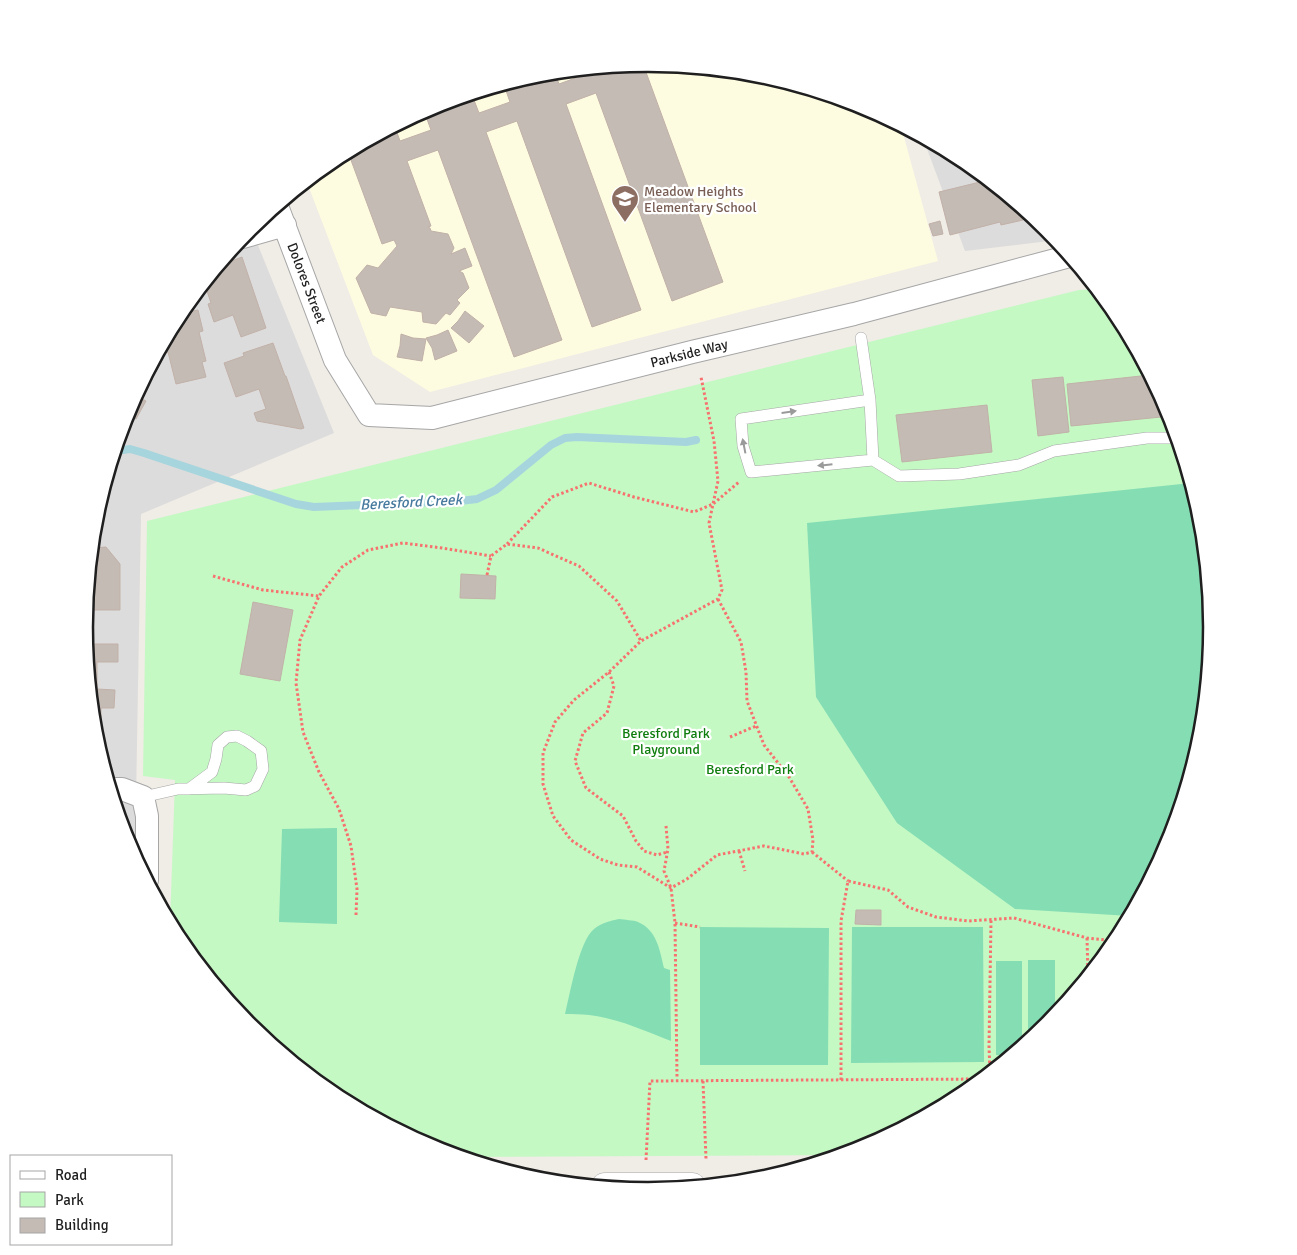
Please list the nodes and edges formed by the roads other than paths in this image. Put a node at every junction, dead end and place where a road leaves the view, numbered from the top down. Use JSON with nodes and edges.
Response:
{"nodes":[{"id":1,"x":281,"y":216,"type":"edge"},
{"id":2,"x":270,"y":222,"type":"edge"},
{"id":3,"x":1062,"y":258,"type":"edge"},
{"id":4,"x":861,"y":338,"type":"dead end"},
{"id":5,"x":336,"y":360,"type":"joint"},
{"id":6,"x":870,"y":400,"type":"junction"},
{"id":7,"x":1170,"y":438,"type":"edge"},
{"id":8,"x":873,"y":460,"type":"junction"},
{"id":9,"x":118,"y":789,"type":"edge"},
{"id":10,"x":189,"y":789,"type":"junction"},
{"id":11,"x":143,"y":797,"type":"junction"},
{"id":12,"x":147,"y":864,"type":"edge"}],
"edges":[{"from":1,"to":2,"type":"street"},
{"from":1,"to":5,"type":"street","name":"Dolores Street"},
{"from":3,"to":5,"type":"street","name":"Parkside Way"},
{"from":4,"to":6,"type":"lane"},
{"from":6,"to":8,"type":"lane"},
{"from":8,"to":6,"type":"lane","one_way":true},
{"from":7,"to":8,"type":"lane"},
{"from":9,"to":11,"type":"street"},
{"from":10,"to":10,"type":"lane"},
{"from":10,"to":11,"type":"lane"},
{"from":11,"to":12,"type":"street"}]}
